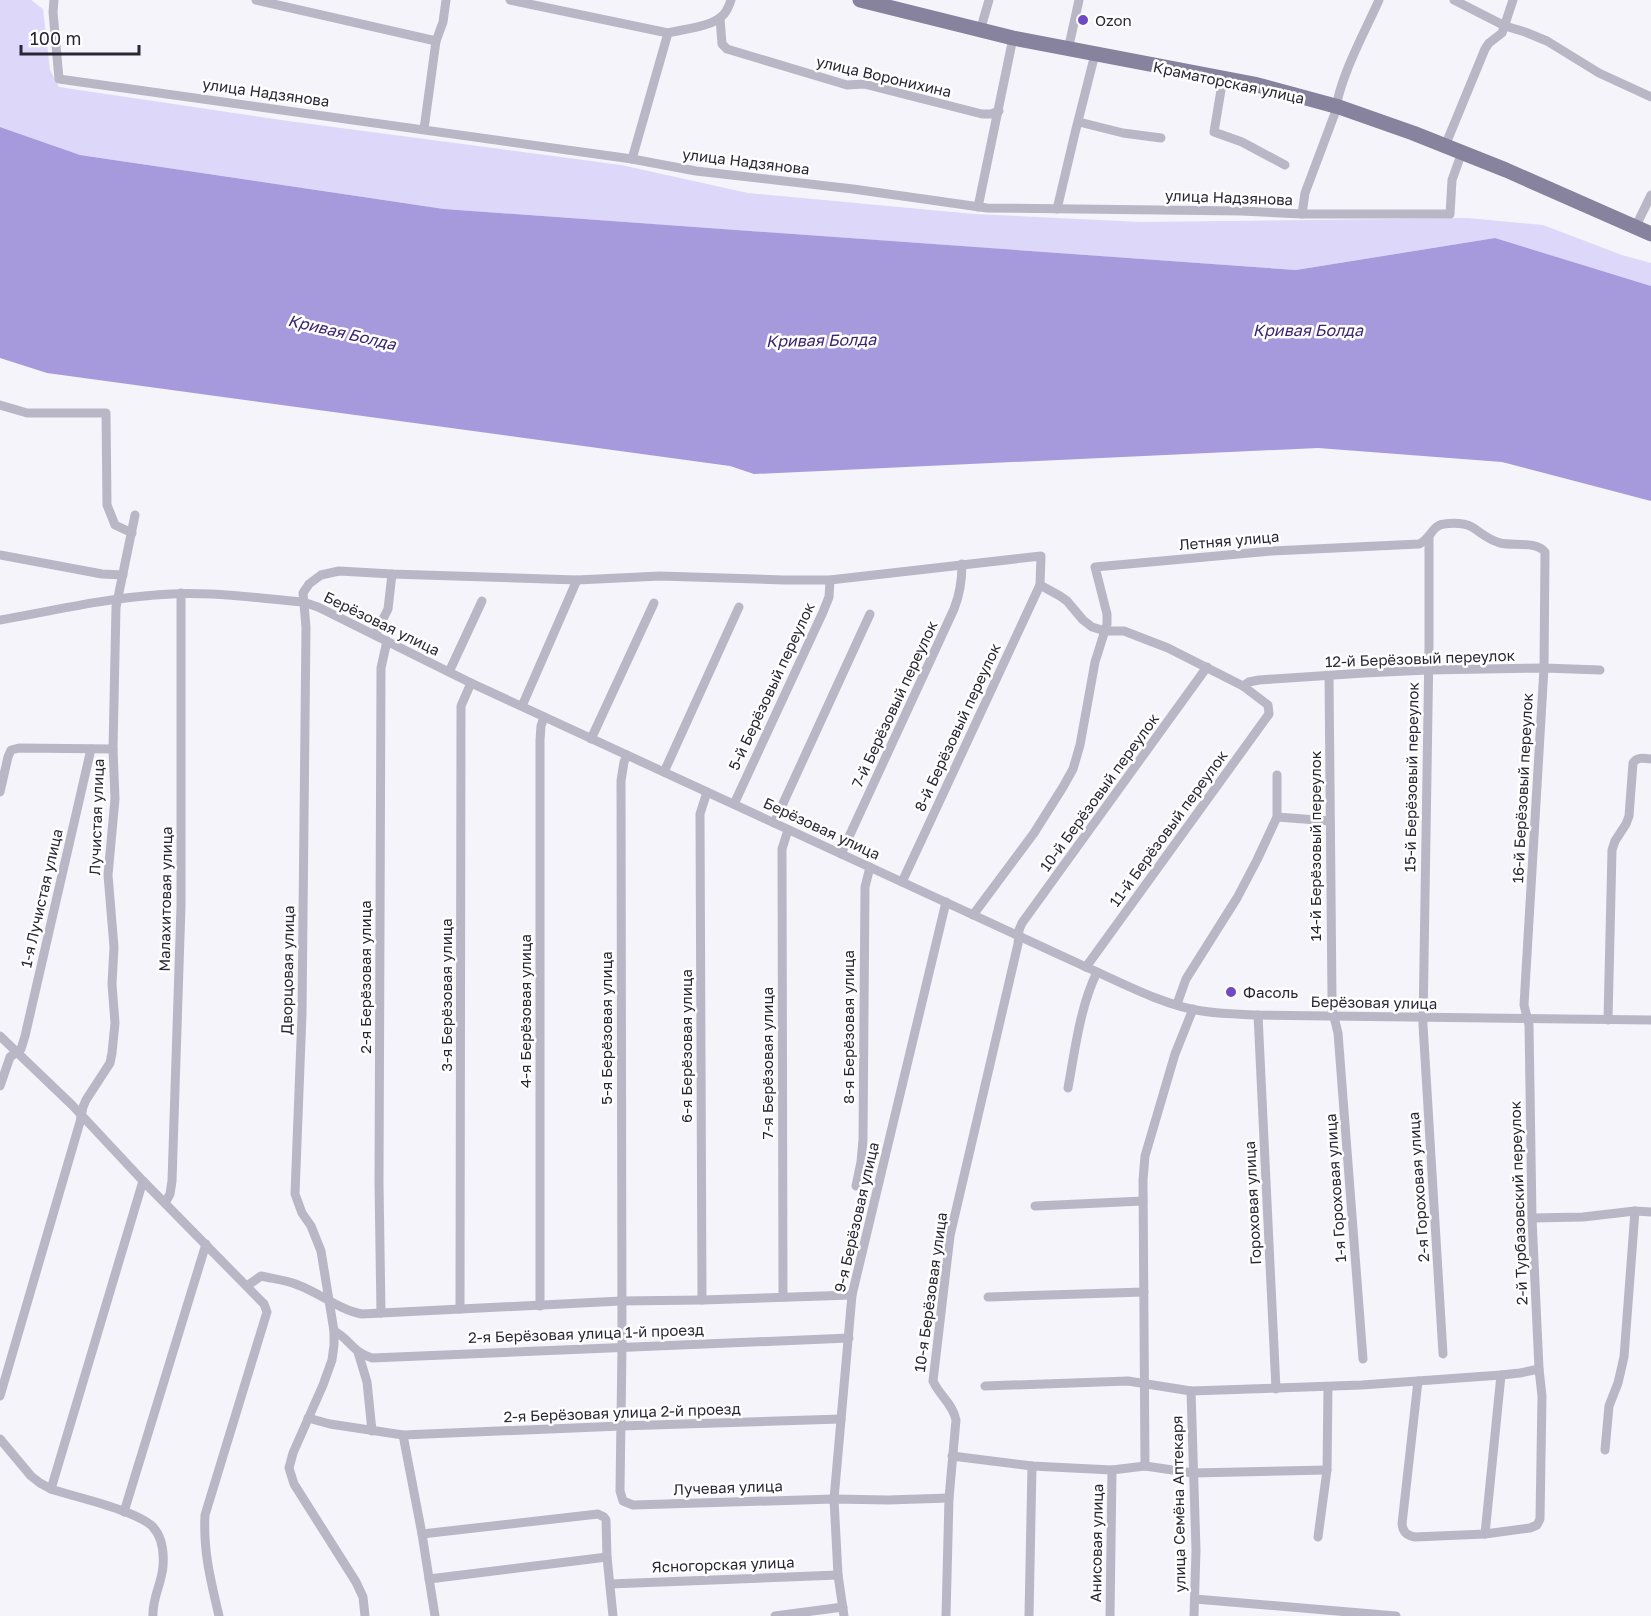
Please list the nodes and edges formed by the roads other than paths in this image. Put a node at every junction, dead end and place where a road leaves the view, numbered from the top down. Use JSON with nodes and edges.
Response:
{"nodes":[{"id":1,"x":54,"y":0,"type":"edge"},
{"id":2,"x":256,"y":0,"type":"edge"},
{"id":3,"x":446,"y":0,"type":"edge"},
{"id":4,"x":510,"y":0,"type":"edge"},
{"id":5,"x":731,"y":0,"type":"edge"},
{"id":6,"x":860,"y":0,"type":"edge"},
{"id":7,"x":989,"y":0,"type":"edge"},
{"id":8,"x":1079,"y":0,"type":"edge"},
{"id":9,"x":1379,"y":0,"type":"edge"},
{"id":10,"x":1454,"y":0,"type":"edge"},
{"id":11,"x":1513,"y":0,"type":"edge"},
{"id":12,"x":720,"y":18,"type":"junction"},
{"id":13,"x":1505,"y":26,"type":"junction"},
{"id":14,"x":980,"y":31,"type":"junction"},
{"id":15,"x":668,"y":33,"type":"junction"},
{"id":16,"x":1013,"y":38,"type":"junction"},
{"id":17,"x":436,"y":41,"type":"junction"},
{"id":18,"x":1068,"y":50,"type":"junction"},
{"id":19,"x":1095,"y":54,"type":"junction"},
{"id":20,"x":1222,"y":78,"type":"junction"},
{"id":21,"x":1651,"y":97,"type":"edge"},
{"id":22,"x":1336,"y":106,"type":"junction"},
{"id":23,"x":999,"y":111,"type":"junction"},
{"id":24,"x":1079,"y":122,"type":"junction"},
{"id":25,"x":424,"y":129,"type":"junction"},
{"id":26,"x":1161,"y":138,"type":"dead end"},
{"id":27,"x":1445,"y":146,"type":"junction"},
{"id":28,"x":1462,"y":152,"type":"junction"},
{"id":29,"x":632,"y":159,"type":"junction"},
{"id":30,"x":1285,"y":165,"type":"dead end"},
{"id":31,"x":1651,"y":195,"type":"edge"},
{"id":32,"x":978,"y":207,"type":"junction"},
{"id":33,"x":1058,"y":209,"type":"junction"},
{"id":34,"x":1302,"y":214,"type":"junction"},
{"id":35,"x":1635,"y":228,"type":"junction"},
{"id":36,"x":1651,"y":234,"type":"edge"},
{"id":37,"x":0,"y":405,"type":"edge"},
{"id":38,"x":135,"y":515,"type":"dead end"},
{"id":39,"x":132,"y":533,"type":"junction"},
{"id":40,"x":1429,"y":537,"type":"junction"},
{"id":41,"x":0,"y":555,"type":"edge"},
{"id":42,"x":962,"y":564,"type":"junction"},
{"id":43,"x":392,"y":574,"type":"junction"},
{"id":44,"x":123,"y":575,"type":"junction"},
{"id":45,"x":577,"y":579,"type":"junction"},
{"id":46,"x":830,"y":580,"type":"junction"},
{"id":47,"x":1040,"y":585,"type":"junction"},
{"id":48,"x":181,"y":593,"type":"junction"},
{"id":49,"x":117,"y":599,"type":"junction"},
{"id":50,"x":303,"y":602,"type":"junction"},
{"id":51,"x":483,"y":602,"type":"dead end"},
{"id":52,"x":654,"y":603,"type":"dead end"},
{"id":53,"x":739,"y":607,"type":"dead end"},
{"id":54,"x":870,"y":614,"type":"dead end"},
{"id":55,"x":0,"y":620,"type":"edge"},
{"id":56,"x":1105,"y":631,"type":"junction"},
{"id":57,"x":375,"y":635,"type":"junction"},
{"id":58,"x":387,"y":641,"type":"junction"},
{"id":59,"x":1207,"y":667,"type":"junction"},
{"id":60,"x":1544,"y":668,"type":"junction"},
{"id":61,"x":1428,"y":670,"type":"junction"},
{"id":62,"x":1600,"y":670,"type":"dead end"},
{"id":63,"x":449,"y":672,"type":"junction"},
{"id":64,"x":1329,"y":676,"type":"junction"},
{"id":65,"x":471,"y":683,"type":"junction"},
{"id":66,"x":1244,"y":686,"type":"junction"},
{"id":67,"x":522,"y":706,"type":"junction"},
{"id":68,"x":544,"y":717,"type":"junction"},
{"id":69,"x":591,"y":739,"type":"junction"},
{"id":70,"x":91,"y":748,"type":"junction"},
{"id":71,"x":113,"y":749,"type":"junction"},
{"id":72,"x":627,"y":755,"type":"junction"},
{"id":73,"x":1651,"y":759,"type":"edge"},
{"id":74,"x":664,"y":772,"type":"junction"},
{"id":75,"x":1278,"y":775,"type":"dead end"},
{"id":76,"x":0,"y":792,"type":"edge"},
{"id":77,"x":707,"y":792,"type":"junction"},
{"id":78,"x":734,"y":804,"type":"junction"},
{"id":79,"x":1277,"y":817,"type":"junction"},
{"id":80,"x":1330,"y":821,"type":"junction"},
{"id":81,"x":774,"y":823,"type":"junction"},
{"id":82,"x":788,"y":830,"type":"junction"},
{"id":83,"x":841,"y":854,"type":"junction"},
{"id":84,"x":870,"y":867,"type":"junction"},
{"id":85,"x":902,"y":882,"type":"junction"},
{"id":86,"x":946,"y":902,"type":"junction"},
{"id":87,"x":973,"y":915,"type":"junction"},
{"id":88,"x":1018,"y":935,"type":"junction"},
{"id":89,"x":1086,"y":967,"type":"junction"},
{"id":90,"x":1097,"y":972,"type":"junction"},
{"id":91,"x":1177,"y":1005,"type":"junction"},
{"id":92,"x":1193,"y":1010,"type":"junction"},
{"id":93,"x":1258,"y":1015,"type":"junction"},
{"id":94,"x":1334,"y":1016,"type":"junction"},
{"id":95,"x":1423,"y":1018,"type":"junction"},
{"id":96,"x":1526,"y":1018,"type":"junction"},
{"id":97,"x":1608,"y":1020,"type":"junction"},
{"id":98,"x":1651,"y":1020,"type":"edge"},
{"id":99,"x":0,"y":1036,"type":"edge"},
{"id":100,"x":16,"y":1052,"type":"junction"},
{"id":101,"x":0,"y":1086,"type":"edge"},
{"id":102,"x":1068,"y":1088,"type":"dead end"},
{"id":103,"x":81,"y":1114,"type":"junction"},
{"id":104,"x":143,"y":1181,"type":"junction"},
{"id":105,"x":856,"y":1186,"type":"dead end"},
{"id":106,"x":1143,"y":1201,"type":"junction"},
{"id":107,"x":165,"y":1203,"type":"junction"},
{"id":108,"x":1035,"y":1206,"type":"dead end"},
{"id":109,"x":1635,"y":1211,"type":"junction"},
{"id":110,"x":1651,"y":1212,"type":"edge"},
{"id":111,"x":1532,"y":1218,"type":"junction"},
{"id":112,"x":206,"y":1244,"type":"junction"},
{"id":113,"x":247,"y":1286,"type":"junction"},
{"id":114,"x":1144,"y":1292,"type":"junction"},
{"id":115,"x":852,"y":1295,"type":"junction"},
{"id":116,"x":783,"y":1297,"type":"junction"},
{"id":117,"x":988,"y":1297,"type":"dead end"},
{"id":118,"x":329,"y":1300,"type":"junction"},
{"id":119,"x":702,"y":1300,"type":"junction"},
{"id":120,"x":621,"y":1301,"type":"junction"},
{"id":121,"x":540,"y":1306,"type":"junction"},
{"id":122,"x":460,"y":1309,"type":"junction"},
{"id":123,"x":381,"y":1313,"type":"junction"},
{"id":124,"x":334,"y":1331,"type":"junction"},
{"id":125,"x":849,"y":1338,"type":"junction"},
{"id":126,"x":622,"y":1347,"type":"junction"},
{"id":127,"x":358,"y":1352,"type":"junction"},
{"id":128,"x":1443,"y":1354,"type":"dead end"},
{"id":129,"x":1363,"y":1359,"type":"dead end"},
{"id":130,"x":1539,"y":1369,"type":"junction"},
{"id":131,"x":1501,"y":1375,"type":"junction"},
{"id":132,"x":1418,"y":1381,"type":"junction"},
{"id":133,"x":1144,"y":1384,"type":"junction"},
{"id":134,"x":985,"y":1386,"type":"dead end"},
{"id":135,"x":1328,"y":1387,"type":"junction"},
{"id":136,"x":1276,"y":1389,"type":"junction"},
{"id":137,"x":1191,"y":1391,"type":"junction"},
{"id":138,"x":0,"y":1396,"type":"edge"},
{"id":139,"x":308,"y":1418,"type":"junction"},
{"id":140,"x":841,"y":1419,"type":"junction"},
{"id":141,"x":621,"y":1426,"type":"junction"},
{"id":142,"x":372,"y":1431,"type":"junction"},
{"id":143,"x":403,"y":1435,"type":"junction"},
{"id":144,"x":0,"y":1439,"type":"edge"},
{"id":145,"x":1605,"y":1450,"type":"dead end"},
{"id":146,"x":952,"y":1456,"type":"junction"},
{"id":147,"x":1032,"y":1466,"type":"junction"},
{"id":148,"x":1145,"y":1466,"type":"junction"},
{"id":149,"x":1113,"y":1470,"type":"junction"},
{"id":150,"x":1327,"y":1470,"type":"junction"},
{"id":151,"x":1193,"y":1473,"type":"junction"},
{"id":152,"x":51,"y":1489,"type":"junction"},
{"id":153,"x":950,"y":1498,"type":"junction"},
{"id":154,"x":834,"y":1499,"type":"junction"},
{"id":155,"x":623,"y":1501,"type":"joint"},
{"id":156,"x":124,"y":1512,"type":"junction"},
{"id":157,"x":422,"y":1534,"type":"junction"},
{"id":158,"x":1485,"y":1534,"type":"junction"},
{"id":159,"x":1318,"y":1537,"type":"dead end"},
{"id":160,"x":607,"y":1557,"type":"junction"},
{"id":161,"x":838,"y":1575,"type":"junction"},
{"id":162,"x":429,"y":1579,"type":"junction"},
{"id":163,"x":610,"y":1584,"type":"junction"},
{"id":164,"x":1195,"y":1599,"type":"junction"},
{"id":165,"x":843,"y":1612,"type":"edge"},
{"id":166,"x":1331,"y":1613,"type":"edge"},
{"id":167,"x":153,"y":1616,"type":"edge"},
{"id":168,"x":219,"y":1616,"type":"edge"},
{"id":169,"x":365,"y":1616,"type":"edge"},
{"id":170,"x":435,"y":1616,"type":"edge"},
{"id":171,"x":613,"y":1616,"type":"edge"},
{"id":172,"x":775,"y":1616,"type":"edge"},
{"id":173,"x":946,"y":1616,"type":"edge"},
{"id":174,"x":1029,"y":1616,"type":"edge"},
{"id":175,"x":1110,"y":1616,"type":"edge"},
{"id":176,"x":1194,"y":1616,"type":"edge"},
{"id":177,"x":1396,"y":1616,"type":"edge"}],
"edges":[{"from":1,"to":25,"type":"street","name":"улица Надзянова"},
{"from":2,"to":17,"type":"street"},
{"from":3,"to":17,"type":"street"},
{"from":4,"to":15,"type":"street"},
{"from":5,"to":12,"type":"street"},
{"from":6,"to":14,"type":"main road","name":"Краматорская улица"},
{"from":7,"to":14,"type":"street"},
{"from":8,"to":18,"type":"street"},
{"from":9,"to":22,"type":"street"},
{"from":10,"to":13,"type":"street"},
{"from":11,"to":13,"type":"street"},
{"from":12,"to":15,"type":"street"},
{"from":12,"to":23,"type":"street","name":"улица Воронихина"},
{"from":13,"to":21,"type":"street"},
{"from":13,"to":27,"type":"street"},
{"from":14,"to":16,"type":"main road","name":"Краматорская улица"},
{"from":15,"to":29,"type":"street"},
{"from":16,"to":18,"type":"main road","name":"Краматорская улица"},
{"from":16,"to":23,"type":"street"},
{"from":17,"to":25,"type":"street"},
{"from":18,"to":19,"type":"main road","name":"Краматорская улица"},
{"from":19,"to":20,"type":"main road","name":"Краматорская улица"},
{"from":19,"to":24,"type":"street"},
{"from":20,"to":22,"type":"main road","name":"Краматорская улица"},
{"from":20,"to":30,"type":"street"},
{"from":22,"to":27,"type":"main road","name":"Краматорская улица"},
{"from":22,"to":34,"type":"street"},
{"from":23,"to":32,"type":"street"},
{"from":24,"to":26,"type":"street"},
{"from":24,"to":33,"type":"street"},
{"from":25,"to":29,"type":"street","name":"улица Надзянова"},
{"from":27,"to":28,"type":"main road","name":"Краматорская улица"},
{"from":28,"to":34,"type":"street","name":"улица Надзянова"},
{"from":28,"to":35,"type":"main road","name":"Краматорская улица"},
{"from":29,"to":32,"type":"street","name":"улица Надзянова"},
{"from":31,"to":35,"type":"street"},
{"from":32,"to":33,"type":"street","name":"улица Надзянова"},
{"from":33,"to":34,"type":"street","name":"улица Надзянова"},
{"from":35,"to":36,"type":"main road","name":"Краматорская улица"},
{"from":37,"to":39,"type":"street"},
{"from":38,"to":39,"type":"street","name":"Лучистая улица"},
{"from":39,"to":44,"type":"street","name":"Лучистая улица"},
{"from":40,"to":56,"type":"street","name":"Летняя улица"},
{"from":40,"to":60,"type":"street","name":"16-й Берёзовый переулок"},
{"from":40,"to":61,"type":"street","name":"15-й Берёзовый переулок"},
{"from":41,"to":44,"type":"street"},
{"from":42,"to":46,"type":"street"},
{"from":42,"to":47,"type":"street"},
{"from":42,"to":83,"type":"street","name":"7-й Берёзовый переулок"},
{"from":43,"to":45,"type":"street"},
{"from":43,"to":50,"type":"street"},
{"from":43,"to":57,"type":"street"},
{"from":44,"to":49,"type":"street","name":"Лучистая улица"},
{"from":45,"to":46,"type":"street"},
{"from":45,"to":67,"type":"street"},
{"from":46,"to":78,"type":"street","name":"5-й Берёзовый переулок"},
{"from":47,"to":56,"type":"street"},
{"from":47,"to":85,"type":"street","name":"8-й Берёзовый переулок"},
{"from":48,"to":49,"type":"street","name":"Берёзовая улица"},
{"from":48,"to":50,"type":"street","name":"Берёзовая улица"},
{"from":48,"to":107,"type":"street","name":"Малахитовая улица"},
{"from":49,"to":55,"type":"street","name":"Берёзовая улица"},
{"from":49,"to":71,"type":"street","name":"Лучистая улица"},
{"from":50,"to":57,"type":"street","name":"Берёзовая улица"},
{"from":50,"to":118,"type":"street","name":"Дворцовая улица"},
{"from":51,"to":63,"type":"street"},
{"from":52,"to":69,"type":"street"},
{"from":53,"to":74,"type":"street"},
{"from":54,"to":81,"type":"street"},
{"from":56,"to":59,"type":"street"},
{"from":56,"to":87,"type":"street"},
{"from":57,"to":58,"type":"street","name":"Берёзовая улица"},
{"from":58,"to":63,"type":"street","name":"Берёзовая улица"},
{"from":58,"to":123,"type":"street","name":"2-я Берёзовая улица"},
{"from":59,"to":66,"type":"street"},
{"from":59,"to":88,"type":"street","name":"10-й Берёзовый переулок"},
{"from":60,"to":61,"type":"street","name":"12-й Берёзовый переулок"},
{"from":60,"to":62,"type":"street","name":"12-й Берёзовый переулок"},
{"from":60,"to":96,"type":"street","name":"16-й Берёзовый переулок"},
{"from":61,"to":64,"type":"street","name":"12-й Берёзовый переулок"},
{"from":61,"to":95,"type":"street","name":"15-й Берёзовый переулок"},
{"from":63,"to":65,"type":"street","name":"Берёзовая улица"},
{"from":64,"to":66,"type":"street","name":"12-й Берёзовый переулок"},
{"from":64,"to":80,"type":"street","name":"14-й Берёзовый переулок"},
{"from":65,"to":67,"type":"street","name":"Берёзовая улица"},
{"from":65,"to":122,"type":"street","name":"3-я Берёзовая улица"},
{"from":66,"to":89,"type":"street","name":"11-й Берёзовый переулок"},
{"from":67,"to":68,"type":"street","name":"Берёзовая улица"},
{"from":68,"to":69,"type":"street","name":"Берёзовая улица"},
{"from":68,"to":121,"type":"street","name":"4-я Берёзовая улица"},
{"from":69,"to":72,"type":"street","name":"Берёзовая улица"},
{"from":70,"to":71,"type":"street"},
{"from":70,"to":76,"type":"street"},
{"from":70,"to":100,"type":"street","name":"1-я Лучистая улица"},
{"from":71,"to":103,"type":"street","name":"Лучистая улица"},
{"from":72,"to":74,"type":"street","name":"Берёзовая улица"},
{"from":72,"to":120,"type":"street","name":"5-я Берёзовая улица"},
{"from":73,"to":97,"type":"street"},
{"from":74,"to":77,"type":"street","name":"Берёзовая улица"},
{"from":75,"to":79,"type":"street"},
{"from":77,"to":78,"type":"street","name":"Берёзовая улица"},
{"from":77,"to":119,"type":"street","name":"6-я Берёзовая улица"},
{"from":78,"to":81,"type":"street","name":"Берёзовая улица"},
{"from":79,"to":80,"type":"street"},
{"from":79,"to":91,"type":"street"},
{"from":80,"to":94,"type":"street","name":"14-й Берёзовый переулок"},
{"from":81,"to":82,"type":"street","name":"Берёзовая улица"},
{"from":82,"to":83,"type":"street","name":"Берёзовая улица"},
{"from":82,"to":116,"type":"street","name":"7-я Берёзовая улица"},
{"from":83,"to":84,"type":"street","name":"Берёзовая улица"},
{"from":84,"to":85,"type":"street","name":"Берёзовая улица"},
{"from":84,"to":105,"type":"street","name":"8-я Берёзовая улица"},
{"from":85,"to":86,"type":"street","name":"Берёзовая улица"},
{"from":86,"to":87,"type":"street","name":"Берёзовая улица"},
{"from":86,"to":115,"type":"street","name":"9-я Берёзовая улица"},
{"from":87,"to":88,"type":"street","name":"Берёзовая улица"},
{"from":88,"to":89,"type":"street","name":"Берёзовая улица"},
{"from":88,"to":146,"type":"street","name":"10-я Берёзовая улица"},
{"from":89,"to":90,"type":"street","name":"Берёзовая улица"},
{"from":90,"to":91,"type":"street","name":"Берёзовая улица"},
{"from":90,"to":102,"type":"street"},
{"from":91,"to":92,"type":"street","name":"Берёзовая улица"},
{"from":92,"to":93,"type":"street","name":"Берёзовая улица"},
{"from":92,"to":106,"type":"street"},
{"from":93,"to":94,"type":"street","name":"Берёзовая улица"},
{"from":93,"to":136,"type":"street","name":"Гороховая улица"},
{"from":94,"to":95,"type":"street","name":"Берёзовая улица"},
{"from":94,"to":129,"type":"street","name":"1-я Гороховая улица"},
{"from":95,"to":96,"type":"street","name":"Берёзовая улица"},
{"from":95,"to":128,"type":"street","name":"2-я Гороховая улица"},
{"from":96,"to":97,"type":"street","name":"Берёзовая улица"},
{"from":96,"to":111,"type":"street","name":"2-й Турбазовский переулок"},
{"from":97,"to":98,"type":"street","name":"Берёзовая улица"},
{"from":99,"to":100,"type":"street"},
{"from":100,"to":101,"type":"street","name":"1-я Лучистая улица"},
{"from":100,"to":103,"type":"street"},
{"from":103,"to":104,"type":"street"},
{"from":103,"to":138,"type":"street","name":"Лучистая улица"},
{"from":104,"to":107,"type":"street"},
{"from":104,"to":152,"type":"street"},
{"from":106,"to":108,"type":"street"},
{"from":106,"to":114,"type":"street"},
{"from":107,"to":112,"type":"street"},
{"from":109,"to":110,"type":"street"},
{"from":109,"to":111,"type":"street"},
{"from":109,"to":145,"type":"street"},
{"from":111,"to":130,"type":"street","name":"2-й Турбазовский переулок"},
{"from":112,"to":113,"type":"street"},
{"from":112,"to":156,"type":"street"},
{"from":113,"to":118,"type":"street"},
{"from":113,"to":168,"type":"street"},
{"from":114,"to":117,"type":"street"},
{"from":114,"to":133,"type":"street"},
{"from":115,"to":116,"type":"street"},
{"from":115,"to":125,"type":"street","name":"9-я Берёзовая улица"},
{"from":116,"to":119,"type":"street"},
{"from":118,"to":123,"type":"street"},
{"from":118,"to":124,"type":"street","name":"Дворцовая улица"},
{"from":119,"to":120,"type":"street"},
{"from":120,"to":121,"type":"street"},
{"from":120,"to":126,"type":"street","name":"5-я Берёзовая улица"},
{"from":121,"to":122,"type":"street"},
{"from":122,"to":123,"type":"street"},
{"from":124,"to":127,"type":"street"},
{"from":124,"to":139,"type":"street","name":"Дворцовая улица"},
{"from":125,"to":126,"type":"street","name":"2-я Берёзовая улица 1-й проезд"},
{"from":125,"to":140,"type":"street","name":"9-я Берёзовая улица"},
{"from":126,"to":127,"type":"street","name":"2-я Берёзовая улица 1-й проезд"},
{"from":126,"to":141,"type":"street","name":"5-я Берёзовая улица"},
{"from":127,"to":142,"type":"street"},
{"from":130,"to":131,"type":"street"},
{"from":130,"to":158,"type":"street","name":"2-й Турбазовский переулок"},
{"from":131,"to":132,"type":"street"},
{"from":131,"to":158,"type":"street"},
{"from":132,"to":135,"type":"street"},
{"from":132,"to":158,"type":"street","name":"2-й Турбазовский переулок"},
{"from":133,"to":134,"type":"street"},
{"from":133,"to":137,"type":"street"},
{"from":133,"to":148,"type":"street"},
{"from":135,"to":136,"type":"street"},
{"from":135,"to":150,"type":"street"},
{"from":136,"to":137,"type":"street"},
{"from":137,"to":151,"type":"street","name":"улица Семёна Аптекаря"},
{"from":139,"to":142,"type":"street","name":"2-я Берёзовая улица 2-й проезд"},
{"from":139,"to":169,"type":"street","name":"Дворцовая улица"},
{"from":140,"to":141,"type":"street","name":"2-я Берёзовая улица 2-й проезд"},
{"from":140,"to":154,"type":"street","name":"9-я Берёзовая улица"},
{"from":141,"to":143,"type":"street","name":"2-я Берёзовая улица 2-й проезд"},
{"from":141,"to":155,"type":"street","name":"5-я Берёзовая улица"},
{"from":142,"to":143,"type":"street","name":"2-я Берёзовая улица 2-й проезд"},
{"from":143,"to":157,"type":"street"},
{"from":144,"to":152,"type":"street"},
{"from":146,"to":147,"type":"street"},
{"from":146,"to":153,"type":"street","name":"10-я Берёзовая улица"},
{"from":147,"to":149,"type":"street"},
{"from":147,"to":174,"type":"street"},
{"from":148,"to":149,"type":"street"},
{"from":148,"to":151,"type":"street"},
{"from":149,"to":175,"type":"street","name":"Анисовая улица"},
{"from":150,"to":151,"type":"street"},
{"from":150,"to":159,"type":"street"},
{"from":151,"to":164,"type":"street","name":"улица Семёна Аптекаря"},
{"from":152,"to":156,"type":"street"},
{"from":153,"to":154,"type":"street","name":"Лучевая улица"},
{"from":153,"to":173,"type":"street","name":"10-я Берёзовая улица"},
{"from":154,"to":155,"type":"street","name":"Лучевая улица"},
{"from":154,"to":161,"type":"street","name":"9-я Берёзовая улица"},
{"from":156,"to":167,"type":"street"},
{"from":157,"to":160,"type":"street"},
{"from":157,"to":162,"type":"street"},
{"from":160,"to":162,"type":"street"},
{"from":160,"to":163,"type":"street"},
{"from":161,"to":163,"type":"street","name":"Ясногорская улица"},
{"from":161,"to":165,"type":"street","name":"9-я Берёзовая улица"},
{"from":162,"to":170,"type":"street"},
{"from":163,"to":171,"type":"street"},
{"from":164,"to":166,"type":"street"},
{"from":164,"to":176,"type":"street","name":"улица Семёна Аптекаря"},
{"from":165,"to":172,"type":"street"},
{"from":166,"to":177,"type":"street"}]}
